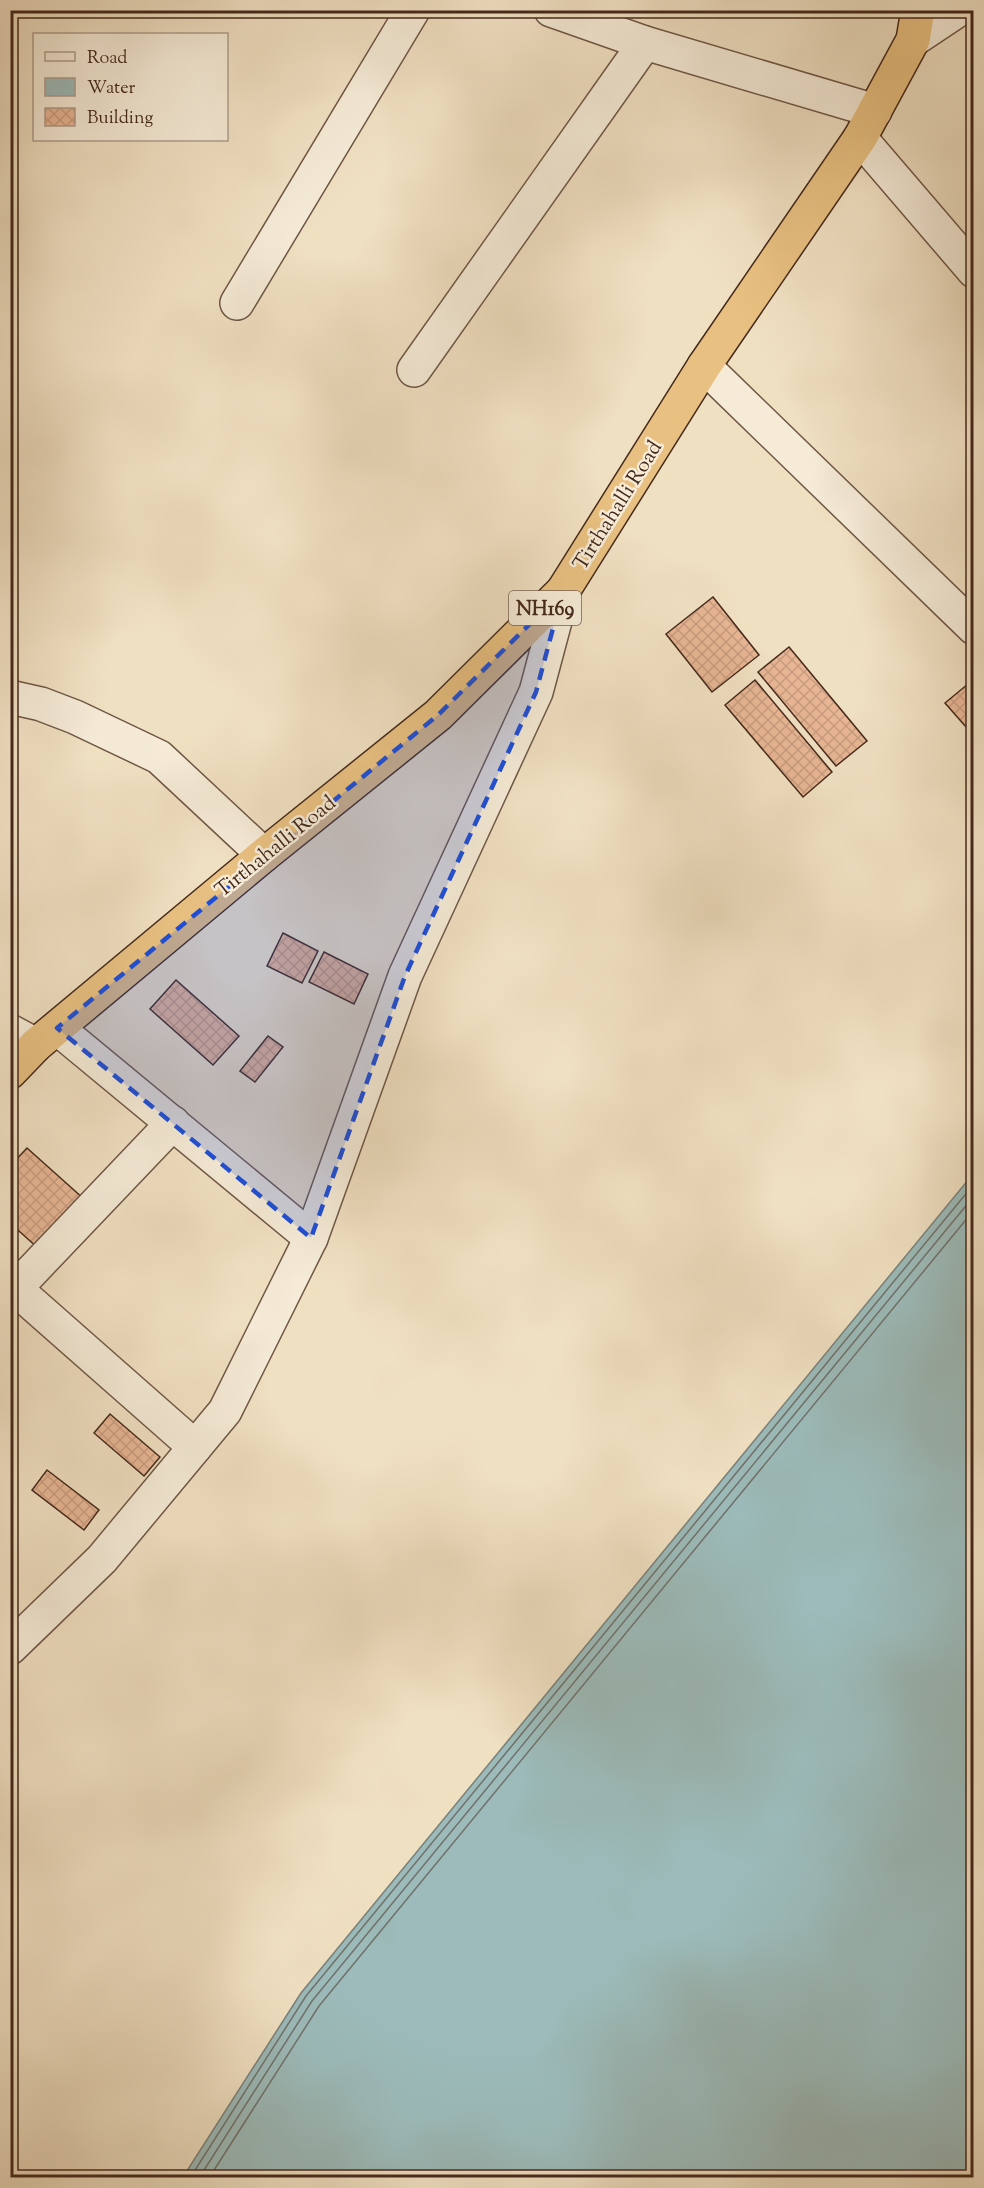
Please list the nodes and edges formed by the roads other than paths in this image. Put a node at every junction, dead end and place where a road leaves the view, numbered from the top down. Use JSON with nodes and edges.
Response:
{"nodes":[{"id":1,"x":413,"y":10,"type":"edge"},
{"id":2,"x":551,"y":10,"type":"edge"},
{"id":3,"x":958,"y":10,"type":"edge"},
{"id":4,"x":916,"y":25,"type":"edge"},
{"id":5,"x":645,"y":43,"type":"junction"},
{"id":6,"x":867,"y":125,"type":"junction"},
{"id":7,"x":974,"y":271,"type":"edge"},
{"id":8,"x":237,"y":303,"type":"dead end"},
{"id":9,"x":704,"y":366,"type":"junction"},
{"id":10,"x":414,"y":370,"type":"dead end"},
{"id":11,"x":562,"y":591,"type":"junction"},
{"id":12,"x":974,"y":628,"type":"edge"},
{"id":13,"x":10,"y":697,"type":"edge"},
{"id":14,"x":264,"y":855,"type":"junction"},
{"id":15,"x":35,"y":1035,"type":"edge"},
{"id":16,"x":10,"y":1072,"type":"edge"},
{"id":17,"x":172,"y":1124,"type":"junction"},
{"id":18,"x":311,"y":1238,"type":"junction"},
{"id":19,"x":12,"y":1289,"type":"edge"},
{"id":20,"x":195,"y":1447,"type":"junction"},
{"id":21,"x":10,"y":1648,"type":"edge"}],
"edges":[{"from":1,"to":8,"type":"street"},
{"from":2,"to":5,"type":"street"},
{"from":3,"to":4,"type":"street"},
{"from":4,"to":6,"type":"highway","name":"Tirthahalli Road","number":"NH169"},
{"from":5,"to":6,"type":"street"},
{"from":5,"to":10,"type":"street"},
{"from":6,"to":7,"type":"street"},
{"from":6,"to":9,"type":"highway","name":"Tirthahalli Road","number":"NH169"},
{"from":9,"to":11,"type":"highway","name":"Tirthahalli Road","number":"NH169"},
{"from":9,"to":12,"type":"street"},
{"from":11,"to":14,"type":"highway","name":"Tirthahalli Road","number":"NH169"},
{"from":11,"to":18,"type":"street"},
{"from":13,"to":14,"type":"street"},
{"from":14,"to":15,"type":"highway","name":"Tirthahalli Road","number":"NH169"},
{"from":15,"to":16,"type":"highway","name":"Tirthahalli Road","number":"NH169"},
{"from":15,"to":17,"type":"street"},
{"from":17,"to":18,"type":"street"},
{"from":17,"to":19,"type":"street"},
{"from":18,"to":20,"type":"street"},
{"from":19,"to":20,"type":"street"},
{"from":20,"to":21,"type":"street"}]}
